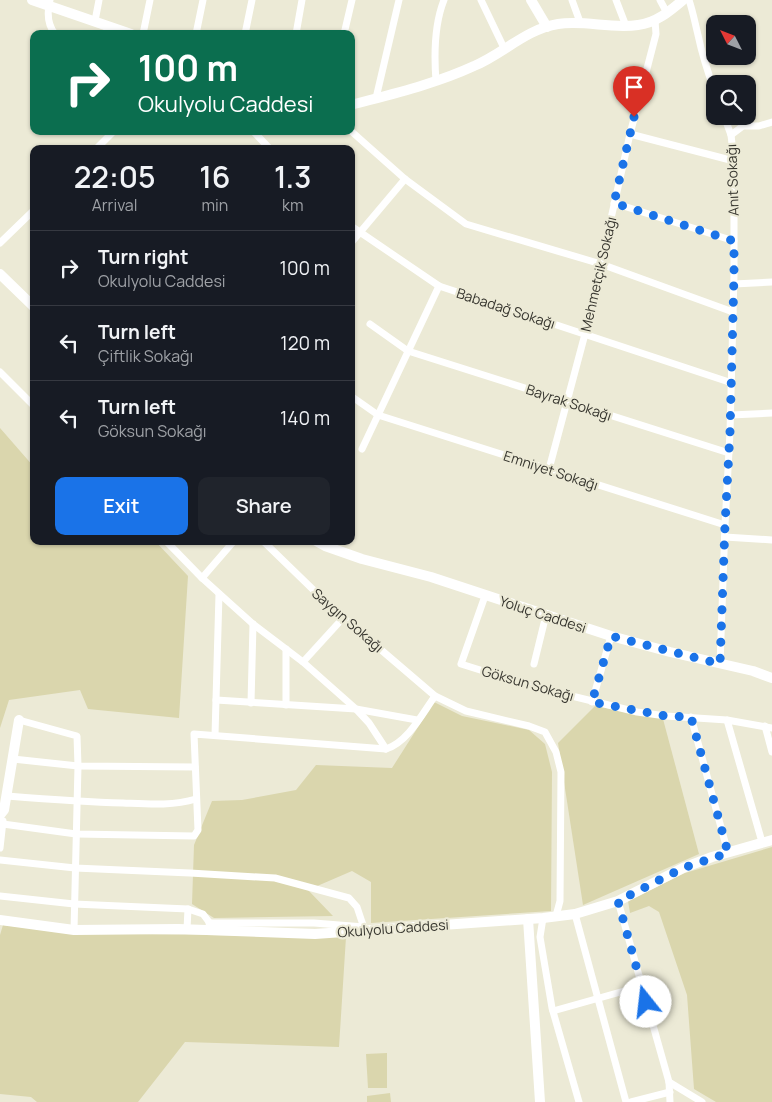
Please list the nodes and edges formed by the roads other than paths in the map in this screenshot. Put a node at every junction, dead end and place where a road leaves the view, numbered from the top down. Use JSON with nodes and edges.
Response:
{"nodes":[{"id":1,"x":32,"y":0,"type":"edge"},
{"id":2,"x":99,"y":0,"type":"edge"},
{"id":3,"x":150,"y":0,"type":"edge"},
{"id":4,"x":204,"y":0,"type":"edge"},
{"id":5,"x":252,"y":0,"type":"edge"},
{"id":6,"x":302,"y":0,"type":"edge"},
{"id":7,"x":352,"y":0,"type":"edge"},
{"id":8,"x":399,"y":0,"type":"edge"},
{"id":9,"x":444,"y":0,"type":"edge"},
{"id":10,"x":481,"y":0,"type":"edge"},
{"id":11,"x":531,"y":0,"type":"edge"},
{"id":12,"x":572,"y":0,"type":"edge"},
{"id":13,"x":616,"y":0,"type":"edge"},
{"id":14,"x":660,"y":0,"type":"edge"},
{"id":15,"x":684,"y":0,"type":"edge"},
{"id":16,"x":690,"y":0,"type":"edge"},
{"id":17,"x":49,"y":3,"type":"edge"},
{"id":18,"x":667,"y":13,"type":"junction"},
{"id":19,"x":655,"y":20,"type":"junction"},
{"id":20,"x":95,"y":21,"type":"junction"},
{"id":21,"x":580,"y":22,"type":"junction"},
{"id":22,"x":547,"y":26,"type":"junction"},
{"id":23,"x":626,"y":26,"type":"junction"},
{"id":24,"x":53,"y":30,"type":"edge"},
{"id":25,"x":120,"y":30,"type":"edge"},
{"id":26,"x":144,"y":30,"type":"edge"},
{"id":27,"x":197,"y":30,"type":"edge"},
{"id":28,"x":246,"y":30,"type":"edge"},
{"id":29,"x":297,"y":30,"type":"edge"},
{"id":30,"x":345,"y":30,"type":"edge"},
{"id":31,"x":504,"y":48,"type":"junction"},
{"id":32,"x":709,"y":75,"type":"edge"},
{"id":33,"x":436,"y":81,"type":"junction"},
{"id":34,"x":376,"y":98,"type":"junction"},
{"id":35,"x":355,"y":104,"type":"edge"},
{"id":36,"x":772,"y":122,"type":"edge"},
{"id":37,"x":727,"y":125,"type":"edge"},
{"id":38,"x":630,"y":134,"type":"junction"},
{"id":39,"x":110,"y":135,"type":"edge"},
{"id":40,"x":257,"y":135,"type":"edge"},
{"id":41,"x":355,"y":135,"type":"edge"},
{"id":42,"x":730,"y":135,"type":"junction"},
{"id":43,"x":100,"y":145,"type":"edge"},
{"id":44,"x":266,"y":145,"type":"edge"},
{"id":45,"x":734,"y":161,"type":"junction"},
{"id":46,"x":405,"y":179,"type":"junction"},
{"id":47,"x":614,"y":203,"type":"junction"},
{"id":48,"x":30,"y":214,"type":"edge"},
{"id":49,"x":355,"y":229,"type":"edge"},
{"id":50,"x":360,"y":233,"type":"junction"},
{"id":51,"x":355,"y":239,"type":"edge"},
{"id":52,"x":734,"y":241,"type":"junction"},
{"id":53,"x":0,"y":243,"type":"edge"},
{"id":54,"x":601,"y":264,"type":"junction"},
{"id":55,"x":0,"y":274,"type":"edge"},
{"id":56,"x":772,"y":282,"type":"edge"},
{"id":57,"x":734,"y":284,"type":"junction"},
{"id":58,"x":439,"y":286,"type":"junction"},
{"id":59,"x":30,"y":303,"type":"edge"},
{"id":60,"x":733,"y":312,"type":"junction"},
{"id":61,"x":370,"y":324,"type":"dead end"},
{"id":62,"x":585,"y":334,"type":"junction"},
{"id":63,"x":408,"y":351,"type":"junction"},
{"id":64,"x":0,"y":372,"type":"edge"},
{"id":65,"x":732,"y":383,"type":"junction"},
{"id":66,"x":355,"y":399,"type":"edge"},
{"id":67,"x":30,"y":400,"type":"edge"},
{"id":68,"x":567,"y":401,"type":"junction"},
{"id":69,"x":772,"y":413,"type":"edge"},
{"id":70,"x":378,"y":415,"type":"junction"},
{"id":71,"x":731,"y":415,"type":"junction"},
{"id":72,"x":362,"y":448,"type":"dead end"},
{"id":73,"x":730,"y":453,"type":"junction"},
{"id":74,"x":549,"y":469,"type":"junction"},
{"id":75,"x":725,"y":525,"type":"junction"},
{"id":76,"x":725,"y":537,"type":"junction"},
{"id":77,"x":772,"y":540,"type":"edge"},
{"id":78,"x":170,"y":545,"type":"edge"},
{"id":79,"x":231,"y":545,"type":"edge"},
{"id":80,"x":266,"y":545,"type":"edge"},
{"id":81,"x":323,"y":545,"type":"edge"},
{"id":82,"x":202,"y":578,"type":"junction"},
{"id":83,"x":219,"y":594,"type":"junction"},
{"id":84,"x":485,"y":596,"type":"junction"},
{"id":85,"x":546,"y":615,"type":"junction"},
{"id":86,"x":344,"y":617,"type":"junction"},
{"id":87,"x":253,"y":624,"type":"junction"},
{"id":88,"x":611,"y":636,"type":"junction"},
{"id":89,"x":286,"y":649,"type":"junction"},
{"id":90,"x":304,"y":662,"type":"junction"},
{"id":91,"x":534,"y":664,"type":"dead end"},
{"id":92,"x":720,"y":664,"type":"junction"},
{"id":93,"x":772,"y":678,"type":"edge"},
{"id":94,"x":435,"y":696,"type":"junction"},
{"id":95,"x":216,"y":700,"type":"junction"},
{"id":96,"x":592,"y":702,"type":"junction"},
{"id":97,"x":251,"y":703,"type":"junction"},
{"id":98,"x":286,"y":704,"type":"junction"},
{"id":99,"x":356,"y":709,"type":"junction"},
{"id":100,"x":691,"y":717,"type":"junction"},
{"id":101,"x":19,"y":720,"type":"joint"},
{"id":102,"x":417,"y":720,"type":"junction"},
{"id":103,"x":727,"y":720,"type":"junction"},
{"id":104,"x":768,"y":727,"type":"edge"},
{"id":105,"x":215,"y":735,"type":"junction"},
{"id":106,"x":386,"y":748,"type":"junction"},
{"id":107,"x":772,"y":752,"type":"edge"},
{"id":108,"x":13,"y":759,"type":"junction"},
{"id":109,"x":78,"y":766,"type":"junction"},
{"id":110,"x":195,"y":767,"type":"junction"},
{"id":111,"x":7,"y":796,"type":"junction"},
{"id":112,"x":196,"y":799,"type":"junction"},
{"id":113,"x":77,"y":802,"type":"junction"},
{"id":114,"x":2,"y":816,"type":"edge"},
{"id":115,"x":76,"y":834,"type":"junction"},
{"id":116,"x":767,"y":841,"type":"edge"},
{"id":117,"x":0,"y":848,"type":"edge"},
{"id":118,"x":728,"y":853,"type":"junction"},
{"id":119,"x":0,"y":860,"type":"edge"},
{"id":120,"x":75,"y":868,"type":"junction"},
{"id":121,"x":0,"y":896,"type":"edge"},
{"id":122,"x":618,"y":901,"type":"junction"},
{"id":123,"x":74,"y":904,"type":"junction"},
{"id":124,"x":188,"y":909,"type":"junction"},
{"id":125,"x":576,"y":914,"type":"junction"},
{"id":126,"x":556,"y":916,"type":"junction"},
{"id":127,"x":528,"y":918,"type":"junction"},
{"id":128,"x":543,"y":918,"type":"junction"},
{"id":129,"x":0,"y":920,"type":"edge"},
{"id":130,"x":212,"y":927,"type":"junction"},
{"id":131,"x":187,"y":929,"type":"junction"},
{"id":132,"x":364,"y":929,"type":"junction"},
{"id":133,"x":74,"y":930,"type":"junction"},
{"id":134,"x":642,"y":986,"type":"junction"},
{"id":135,"x":598,"y":998,"type":"junction"},
{"id":136,"x":553,"y":1010,"type":"junction"},
{"id":137,"x":669,"y":1082,"type":"junction"},
{"id":138,"x":670,"y":1092,"type":"junction"},
{"id":139,"x":540,"y":1102,"type":"edge"},
{"id":140,"x":579,"y":1102,"type":"edge"},
{"id":141,"x":626,"y":1102,"type":"edge"},
{"id":142,"x":631,"y":1102,"type":"edge"},
{"id":143,"x":670,"y":1102,"type":"edge"},
{"id":144,"x":702,"y":1102,"type":"edge"}],
"edges":[{"from":1,"to":17,"type":"street"},
{"from":2,"to":20,"type":"street"},
{"from":3,"to":26,"type":"street"},
{"from":4,"to":27,"type":"street"},
{"from":5,"to":28,"type":"street"},
{"from":6,"to":29,"type":"street"},
{"from":7,"to":30,"type":"street"},
{"from":8,"to":34,"type":"street"},
{"from":9,"to":33,"type":"street"},
{"from":10,"to":31,"type":"street"},
{"from":11,"to":22,"type":"street"},
{"from":12,"to":21,"type":"street"},
{"from":13,"to":23,"type":"street"},
{"from":14,"to":18,"type":"street"},
{"from":15,"to":18,"type":"street"},
{"from":16,"to":32,"type":"street"},
{"from":17,"to":20,"type":"street"},
{"from":17,"to":24,"type":"street"},
{"from":18,"to":19,"type":"street"},
{"from":19,"to":23,"type":"street"},
{"from":19,"to":38,"type":"street","name":"Mehmetçik Sokağı"},
{"from":20,"to":25,"type":"street"},
{"from":21,"to":22,"type":"street"},
{"from":21,"to":23,"type":"street"},
{"from":22,"to":31,"type":"street"},
{"from":31,"to":33,"type":"street"},
{"from":33,"to":34,"type":"street"},
{"from":34,"to":35,"type":"street"},
{"from":36,"to":42,"type":"street"},
{"from":37,"to":42,"type":"street","name":"Anıt Sokağı"},
{"from":38,"to":45,"type":"street"},
{"from":38,"to":47,"type":"street","name":"Mehmetçik Sokağı"},
{"from":39,"to":43,"type":"street"},
{"from":40,"to":44,"type":"street"},
{"from":41,"to":46,"type":"street"},
{"from":42,"to":45,"type":"street","name":"Anıt Sokağı"},
{"from":45,"to":52,"type":"street","name":"Anıt Sokağı"},
{"from":46,"to":50,"type":"street"},
{"from":46,"to":54,"type":"street"},
{"from":47,"to":52,"type":"street"},
{"from":47,"to":54,"type":"street","name":"Mehmetçik Sokağı"},
{"from":48,"to":53,"type":"street"},
{"from":49,"to":50,"type":"street","name":"Babadağ Sokağı"},
{"from":50,"to":51,"type":"street"},
{"from":50,"to":58,"type":"street","name":"Babadağ Sokağı"},
{"from":52,"to":57,"type":"street","name":"Anıt Sokağı"},
{"from":54,"to":60,"type":"street"},
{"from":54,"to":62,"type":"street","name":"Mehmetçik Sokağı"},
{"from":55,"to":59,"type":"street"},
{"from":56,"to":57,"type":"street"},
{"from":57,"to":60,"type":"street","name":"Anıt Sokağı"},
{"from":58,"to":62,"type":"street","name":"Babadağ Sokağı"},
{"from":58,"to":63,"type":"street"},
{"from":60,"to":65,"type":"street","name":"Anıt Sokağı"},
{"from":61,"to":63,"type":"street","name":"Bayrak Sokağı"},
{"from":62,"to":65,"type":"street","name":"Babadağ Sokağı"},
{"from":62,"to":68,"type":"street","name":"Mehmetçik Sokağı"},
{"from":63,"to":68,"type":"street","name":"Bayrak Sokağı"},
{"from":63,"to":70,"type":"street"},
{"from":64,"to":67,"type":"street"},
{"from":65,"to":71,"type":"street","name":"Anıt Sokağı"},
{"from":66,"to":70,"type":"street","name":"Emniyet Sokağı"},
{"from":68,"to":73,"type":"street","name":"Bayrak Sokağı"},
{"from":68,"to":74,"type":"street","name":"Mehmetçik Sokağı"},
{"from":69,"to":71,"type":"street"},
{"from":70,"to":72,"type":"street"},
{"from":70,"to":74,"type":"street","name":"Emniyet Sokağı"},
{"from":71,"to":73,"type":"street","name":"Anıt Sokağı"},
{"from":73,"to":75,"type":"street","name":"Anıt Sokağı"},
{"from":74,"to":75,"type":"street","name":"Emniyet Sokağı"},
{"from":75,"to":76,"type":"street","name":"Anıt Sokağı"},
{"from":76,"to":77,"type":"street"},
{"from":76,"to":92,"type":"street","name":"Anıt Sokağı"},
{"from":78,"to":82,"type":"street"},
{"from":79,"to":82,"type":"street"},
{"from":80,"to":86,"type":"street","name":"Saygın Sokağı"},
{"from":81,"to":84,"type":"street","name":"Yoluç Caddesi"},
{"from":82,"to":83,"type":"street"},
{"from":83,"to":87,"type":"street"},
{"from":83,"to":95,"type":"street"},
{"from":84,"to":85,"type":"street","name":"Yoluç Caddesi"},
{"from":84,"to":96,"type":"street","name":"Göksun Sokağı"},
{"from":85,"to":88,"type":"street","name":"Yoluç Caddesi"},
{"from":85,"to":91,"type":"street"},
{"from":86,"to":90,"type":"street"},
{"from":86,"to":94,"type":"street","name":"Saygın Sokağı"},
{"from":87,"to":89,"type":"street"},
{"from":87,"to":97,"type":"street"},
{"from":88,"to":92,"type":"street","name":"Yoluç Caddesi"},
{"from":88,"to":96,"type":"street"},
{"from":89,"to":90,"type":"street"},
{"from":89,"to":98,"type":"street"},
{"from":90,"to":99,"type":"street"},
{"from":92,"to":93,"type":"street","name":"Yoluç Caddesi"},
{"from":94,"to":102,"type":"street"},
{"from":94,"to":126,"type":"street","name":"Saygın Sokağı"},
{"from":95,"to":97,"type":"street"},
{"from":95,"to":105,"type":"street"},
{"from":96,"to":100,"type":"street","name":"Göksun Sokağı"},
{"from":97,"to":98,"type":"street"},
{"from":98,"to":99,"type":"street"},
{"from":99,"to":102,"type":"street"},
{"from":99,"to":106,"type":"street"},
{"from":100,"to":103,"type":"street","name":"Göksun Sokağı"},
{"from":100,"to":118,"type":"street"},
{"from":101,"to":108,"type":"street"},
{"from":101,"to":109,"type":"street"},
{"from":102,"to":106,"type":"street"},
{"from":103,"to":104,"type":"street","name":"Göksun Sokağı"},
{"from":103,"to":116,"type":"street"},
{"from":104,"to":107,"type":"street"},
{"from":105,"to":106,"type":"street"},
{"from":105,"to":110,"type":"street"},
{"from":108,"to":109,"type":"street"},
{"from":108,"to":111,"type":"street"},
{"from":109,"to":110,"type":"street"},
{"from":109,"to":113,"type":"street"},
{"from":110,"to":112,"type":"street"},
{"from":111,"to":113,"type":"street"},
{"from":111,"to":114,"type":"street"},
{"from":112,"to":113,"type":"street"},
{"from":112,"to":115,"type":"street"},
{"from":113,"to":115,"type":"street"},
{"from":114,"to":115,"type":"street"},
{"from":114,"to":117,"type":"street"},
{"from":115,"to":120,"type":"street"},
{"from":116,"to":118,"type":"street","name":"Okulyolu Caddesi"},
{"from":118,"to":122,"type":"street","name":"Okulyolu Caddesi"},
{"from":119,"to":120,"type":"street"},
{"from":120,"to":123,"type":"street"},
{"from":120,"to":132,"type":"street"},
{"from":121,"to":123,"type":"street"},
{"from":122,"to":125,"type":"street","name":"Okulyolu Caddesi"},
{"from":122,"to":134,"type":"street"},
{"from":123,"to":124,"type":"street"},
{"from":123,"to":133,"type":"street"},
{"from":124,"to":130,"type":"street"},
{"from":124,"to":131,"type":"street"},
{"from":125,"to":126,"type":"street","name":"Okulyolu Caddesi"},
{"from":125,"to":135,"type":"street"},
{"from":126,"to":128,"type":"street","name":"Okulyolu Caddesi"},
{"from":127,"to":128,"type":"street","name":"Okulyolu Caddesi"},
{"from":127,"to":132,"type":"street","name":"Okulyolu Caddesi"},
{"from":127,"to":139,"type":"street"},
{"from":128,"to":136,"type":"street"},
{"from":129,"to":133,"type":"street","name":"Okulyolu Caddesi"},
{"from":130,"to":131,"type":"street","name":"Okulyolu Caddesi"},
{"from":130,"to":132,"type":"street","name":"Okulyolu Caddesi"},
{"from":131,"to":133,"type":"street","name":"Okulyolu Caddesi"},
{"from":134,"to":135,"type":"street"},
{"from":134,"to":137,"type":"street"},
{"from":135,"to":136,"type":"street"},
{"from":135,"to":141,"type":"street"},
{"from":136,"to":140,"type":"street"},
{"from":137,"to":138,"type":"street"},
{"from":137,"to":144,"type":"street"},
{"from":138,"to":142,"type":"street"},
{"from":138,"to":143,"type":"street"}]}
